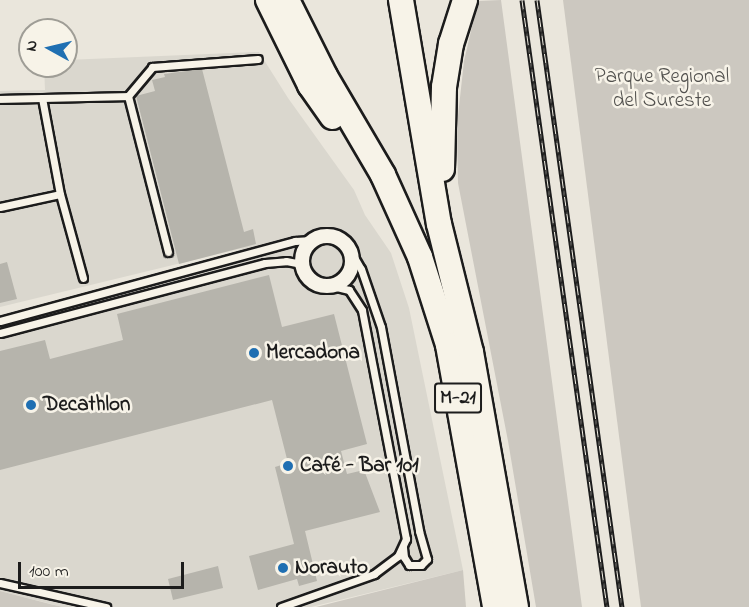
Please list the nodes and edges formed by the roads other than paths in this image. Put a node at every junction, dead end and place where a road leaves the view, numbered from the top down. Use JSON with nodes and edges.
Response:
{"nodes":[{"id":1,"x":268,"y":0,"type":"edge"},
{"id":2,"x":287,"y":0,"type":"edge"},
{"id":3,"x":400,"y":0,"type":"edge"},
{"id":4,"x":465,"y":0,"type":"edge"},
{"id":5,"x":258,"y":59,"type":"dead end"},
{"id":6,"x":128,"y":96,"type":"junction"},
{"id":7,"x":42,"y":98,"type":"junction"},
{"id":8,"x":0,"y":99,"type":"edge"},
{"id":9,"x":60,"y":194,"type":"junction"},
{"id":10,"x":392,"y":198,"type":"junction"},
{"id":11,"x":0,"y":207,"type":"edge"},
{"id":12,"x":312,"y":240,"type":"junction"},
{"id":13,"x":168,"y":252,"type":"dead end"},
{"id":14,"x":351,"y":252,"type":"junction"},
{"id":15,"x":302,"y":264,"type":"junction"},
{"id":16,"x":83,"y":279,"type":"dead end"},
{"id":17,"x":331,"y":286,"type":"junction"},
{"id":18,"x":459,"y":296,"type":"junction"},
{"id":19,"x":0,"y":321,"type":"edge"},
{"id":20,"x":0,"y":333,"type":"edge"},
{"id":21,"x":403,"y":547,"type":"junction"},
{"id":22,"x":0,"y":582,"type":"edge"},
{"id":23,"x":106,"y":607,"type":"edge"},
{"id":24,"x":281,"y":607,"type":"edge"},
{"id":25,"x":495,"y":607,"type":"edge"},
{"id":26,"x":516,"y":607,"type":"edge"}],
"edges":[{"from":1,"to":10,"type":"highway"},
{"from":2,"to":10,"type":"highway","number":"M-21"},
{"from":3,"to":18,"type":"highway","number":"M-21"},
{"from":4,"to":18,"type":"highway","number":"M-21"},
{"from":5,"to":6,"type":"lane"},
{"from":6,"to":7,"type":"lane"},
{"from":6,"to":13,"type":"lane"},
{"from":7,"to":8,"type":"lane"},
{"from":7,"to":9,"type":"lane"},
{"from":9,"to":11,"type":"lane"},
{"from":9,"to":16,"type":"lane"},
{"from":10,"to":25,"type":"highway","number":"M-21"},
{"from":12,"to":14,"type":"street"},
{"from":12,"to":15,"type":"street"},
{"from":12,"to":19,"type":"lane"},
{"from":14,"to":17,"type":"street"},
{"from":14,"to":21,"type":"lane"},
{"from":15,"to":17,"type":"street"},
{"from":15,"to":20,"type":"lane"},
{"from":17,"to":21,"type":"lane"},
{"from":18,"to":26,"type":"highway","number":"M-21"},
{"from":21,"to":24,"type":"lane"},
{"from":22,"to":23,"type":"lane"}]}
